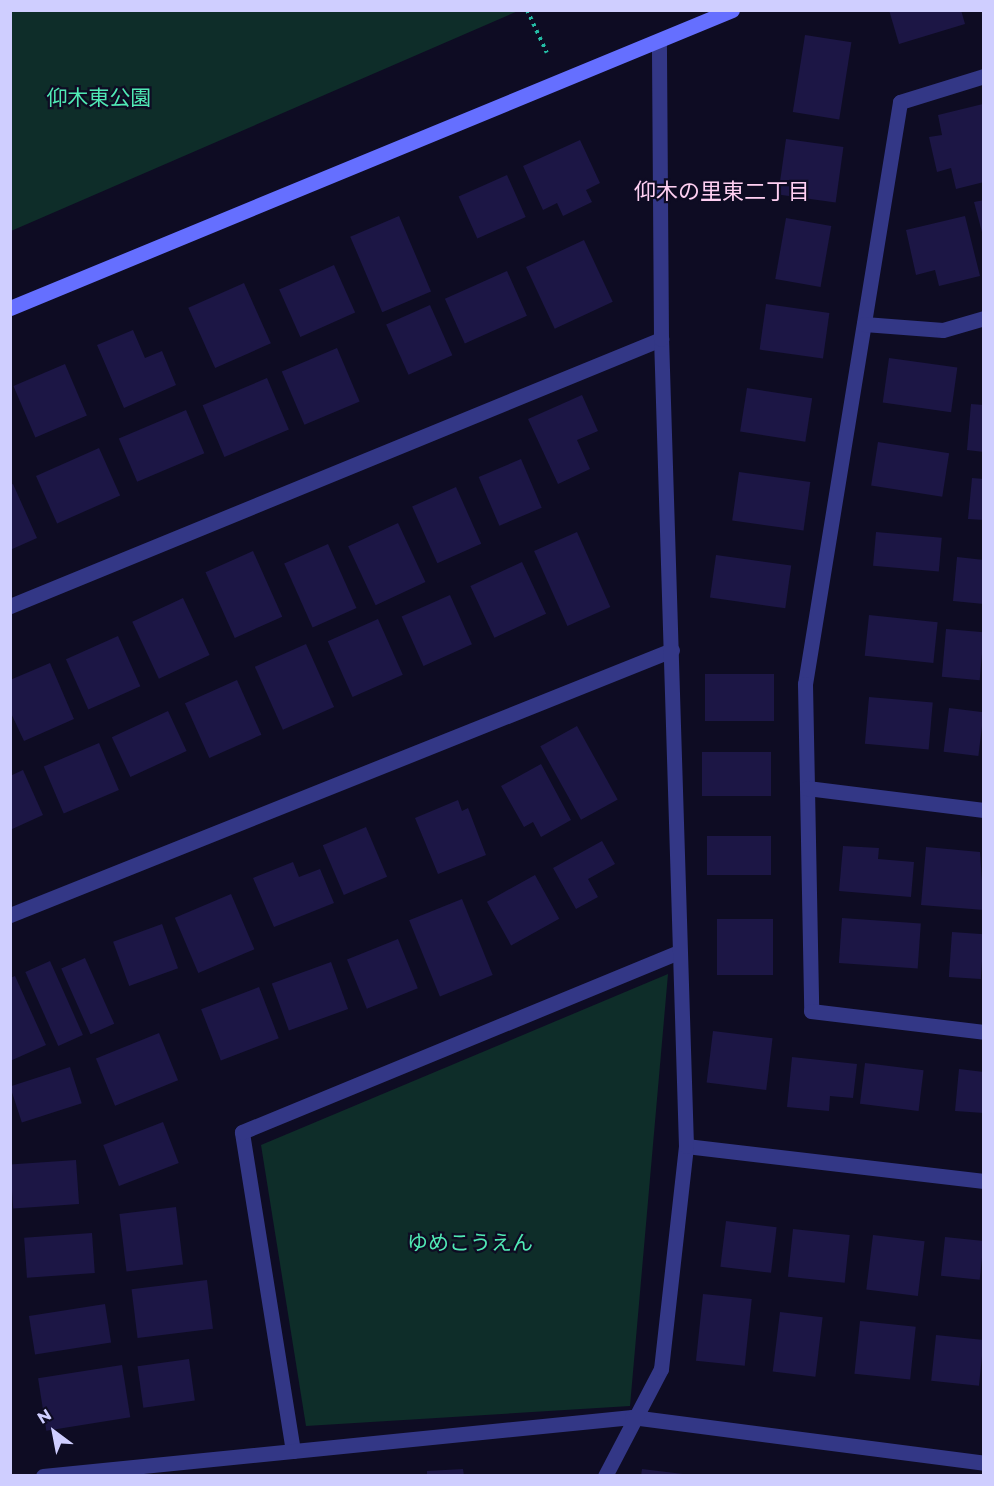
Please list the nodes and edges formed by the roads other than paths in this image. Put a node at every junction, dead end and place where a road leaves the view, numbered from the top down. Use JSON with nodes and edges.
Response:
{"nodes":[{"id":1,"x":732,"y":10,"type":"edge"},
{"id":2,"x":659,"y":41,"type":"junction"},
{"id":3,"x":984,"y":76,"type":"edge"},
{"id":4,"x":10,"y":308,"type":"edge"},
{"id":5,"x":984,"y":318,"type":"edge"},
{"id":6,"x":864,"y":324,"type":"junction"},
{"id":7,"x":660,"y":339,"type":"junction"},
{"id":8,"x":10,"y":606,"type":"edge"},
{"id":9,"x":672,"y":650,"type":"junction"},
{"id":10,"x":807,"y":788,"type":"junction"},
{"id":11,"x":984,"y":810,"type":"edge"},
{"id":12,"x":10,"y":915,"type":"edge"},
{"id":13,"x":677,"y":953,"type":"junction"},
{"id":14,"x":984,"y":1032,"type":"edge"},
{"id":15,"x":686,"y":1146,"type":"junction"},
{"id":16,"x":984,"y":1181,"type":"edge"},
{"id":17,"x":632,"y":1417,"type":"junction"},
{"id":18,"x":293,"y":1451,"type":"junction"},
{"id":19,"x":984,"y":1463,"type":"edge"},
{"id":20,"x":43,"y":1476,"type":"edge"},
{"id":21,"x":605,"y":1476,"type":"edge"}],
"edges":[{"from":1,"to":2,"type":"street"},
{"from":2,"to":4,"type":"street"},
{"from":2,"to":7,"type":"street"},
{"from":3,"to":6,"type":"street"},
{"from":5,"to":6,"type":"street"},
{"from":6,"to":10,"type":"street"},
{"from":7,"to":8,"type":"street"},
{"from":7,"to":9,"type":"street"},
{"from":9,"to":12,"type":"street"},
{"from":9,"to":13,"type":"street"},
{"from":10,"to":11,"type":"street"},
{"from":10,"to":14,"type":"street"},
{"from":13,"to":15,"type":"street"},
{"from":13,"to":18,"type":"street"},
{"from":15,"to":16,"type":"street"},
{"from":15,"to":17,"type":"street"},
{"from":17,"to":18,"type":"street"},
{"from":17,"to":19,"type":"street"},
{"from":17,"to":21,"type":"street"},
{"from":18,"to":20,"type":"street"}]}
